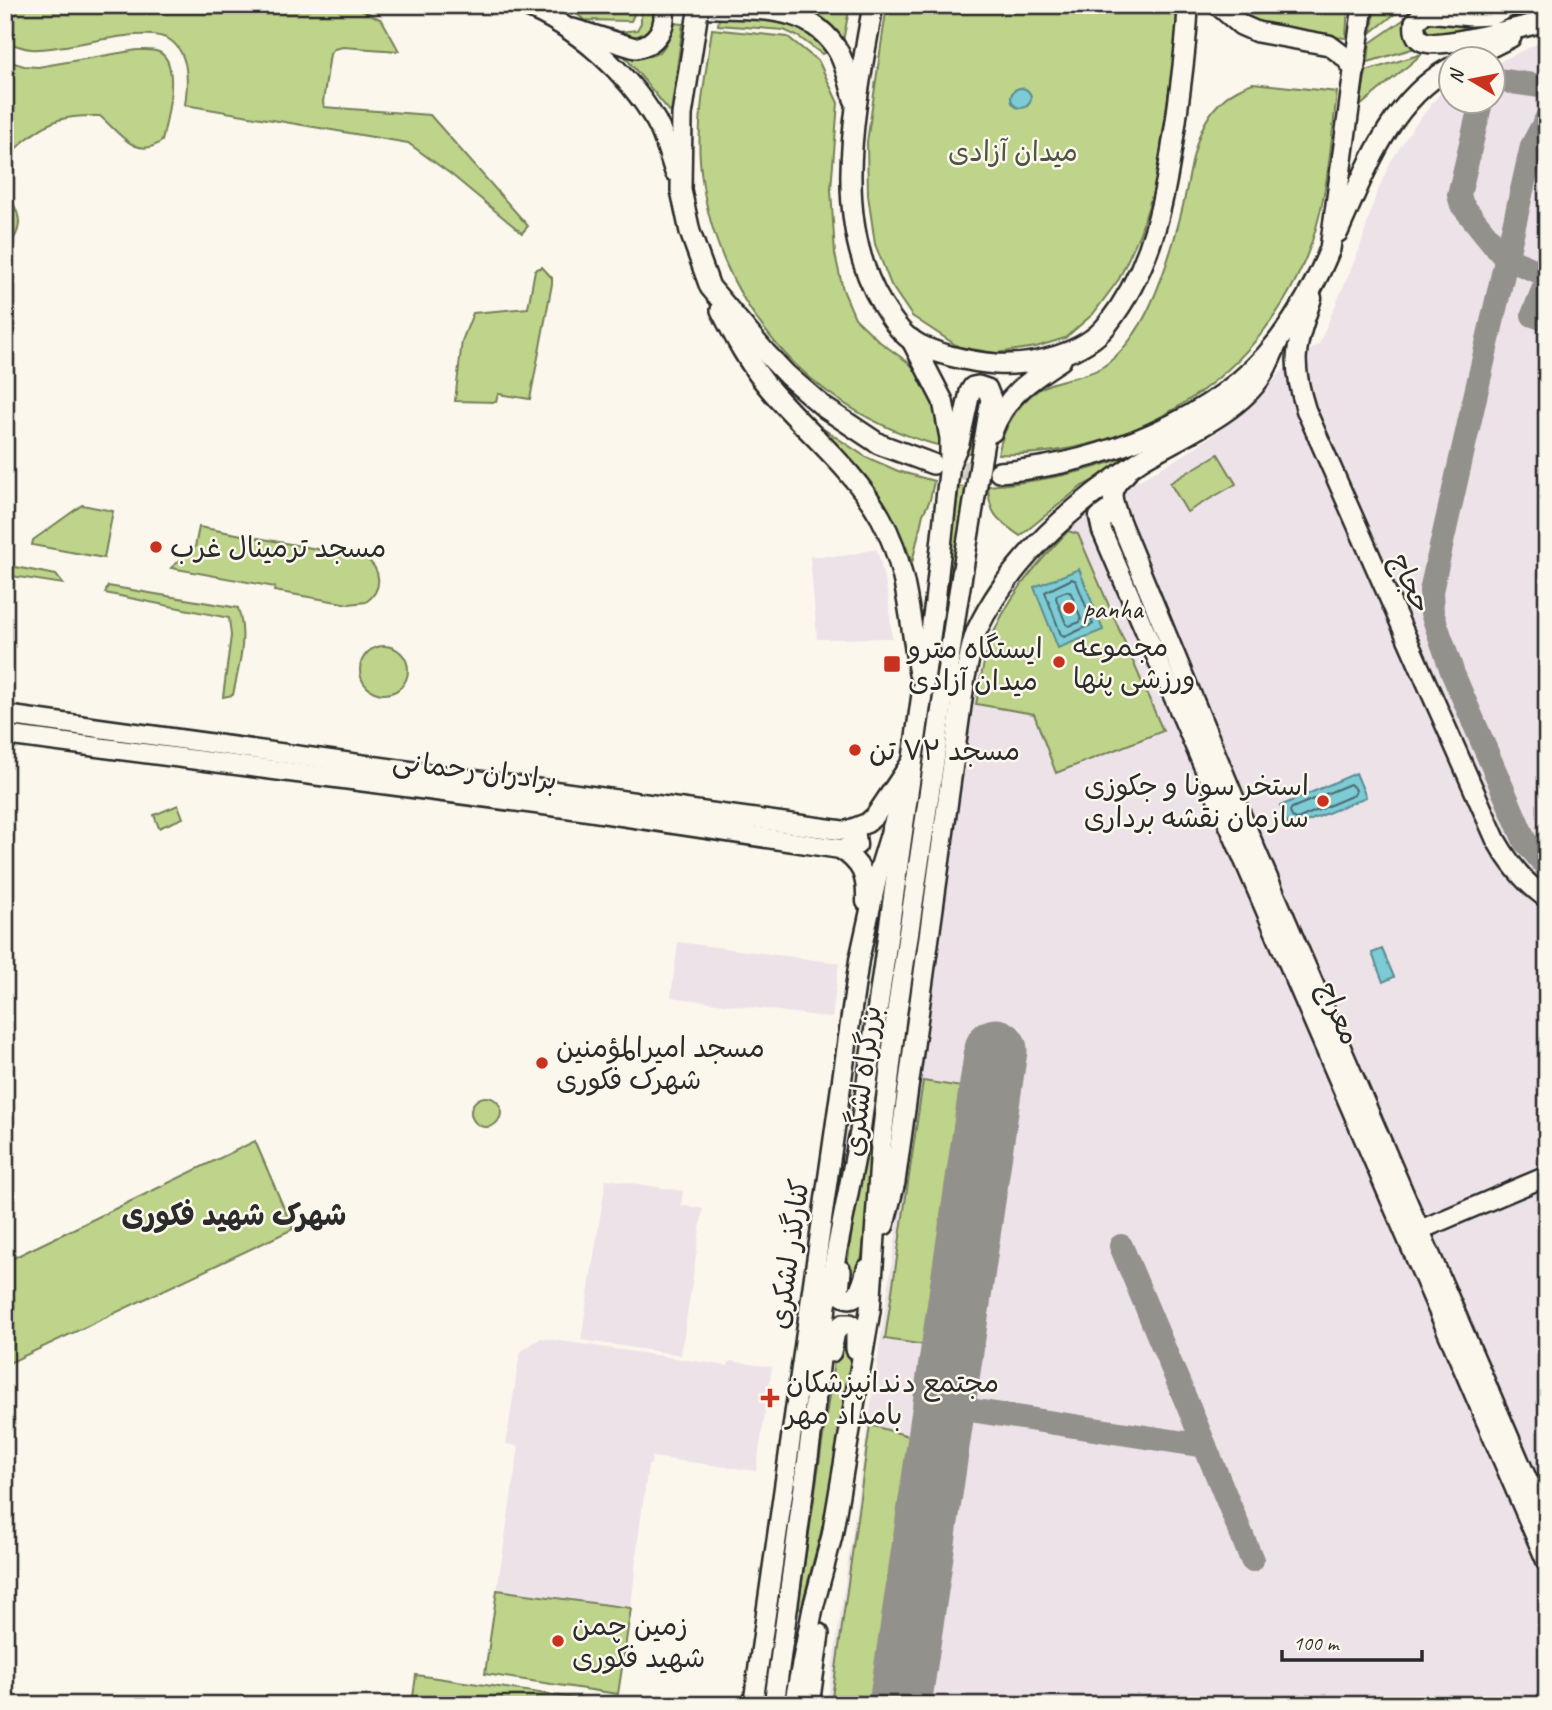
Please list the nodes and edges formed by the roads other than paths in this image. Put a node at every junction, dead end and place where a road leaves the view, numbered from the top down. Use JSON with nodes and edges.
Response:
{"nodes":[{"id":1,"x":523,"y":5,"type":"edge"},
{"id":2,"x":663,"y":5,"type":"edge"},
{"id":3,"x":873,"y":5,"type":"edge"},
{"id":4,"x":1188,"y":5,"type":"edge"},
{"id":5,"x":1218,"y":5,"type":"edge"},
{"id":6,"x":1363,"y":5,"type":"edge"},
{"id":7,"x":1511,"y":5,"type":"edge"},
{"id":8,"x":699,"y":6,"type":"edge"},
{"id":9,"x":1545,"y":21,"type":"edge"},
{"id":10,"x":562,"y":26,"type":"junction"},
{"id":11,"x":1494,"y":46,"type":"edge"},
{"id":12,"x":1355,"y":70,"type":"junction"},
{"id":13,"x":1436,"y":76,"type":"edge"},
{"id":14,"x":856,"y":105,"type":"junction"},
{"id":15,"x":681,"y":190,"type":"junction"},
{"id":16,"x":1330,"y":249,"type":"junction"},
{"id":17,"x":1322,"y":269,"type":"junction"},
{"id":18,"x":710,"y":287,"type":"junction"},
{"id":19,"x":911,"y":339,"type":"junction"},
{"id":20,"x":1278,"y":341,"type":"junction"},
{"id":21,"x":1077,"y":350,"type":"junction"},
{"id":22,"x":1142,"y":460,"type":"junction"},
{"id":23,"x":942,"y":464,"type":"junction"},
{"id":24,"x":990,"y":467,"type":"junction"},
{"id":25,"x":1121,"y":524,"type":"junction"},
{"id":26,"x":1056,"y":525,"type":"junction"},
{"id":27,"x":1102,"y":531,"type":"junction"},
{"id":28,"x":922,"y":696,"type":"junction"},
{"id":29,"x":5,"y":715,"type":"edge"},
{"id":30,"x":5,"y":735,"type":"edge"},
{"id":31,"x":912,"y":761,"type":"junction"},
{"id":32,"x":846,"y":831,"type":"junction"},
{"id":33,"x":840,"y":849,"type":"junction"},
{"id":34,"x":1547,"y":899,"type":"edge"},
{"id":35,"x":864,"y":936,"type":"junction"},
{"id":36,"x":1346,"y":1080,"type":"junction"},
{"id":37,"x":860,"y":1132,"type":"junction"},
{"id":38,"x":1547,"y":1176,"type":"edge"},
{"id":39,"x":1412,"y":1233,"type":"junction"},
{"id":40,"x":874,"y":1246,"type":"junction"},
{"id":41,"x":852,"y":1419,"type":"junction"},
{"id":42,"x":813,"y":1421,"type":"junction"},
{"id":43,"x":1547,"y":1525,"type":"edge"},
{"id":44,"x":832,"y":1536,"type":"junction"},
{"id":45,"x":1547,"y":1563,"type":"edge"},
{"id":46,"x":783,"y":1636,"type":"junction"},
{"id":47,"x":752,"y":1705,"type":"edge"},
{"id":48,"x":765,"y":1705,"type":"edge"},
{"id":49,"x":774,"y":1705,"type":"edge"},
{"id":50,"x":794,"y":1705,"type":"edge"},
{"id":51,"x":809,"y":1705,"type":"edge"}],
"edges":[{"from":1,"to":10,"type":"highway"},
{"from":2,"to":10,"type":"highway"},
{"from":3,"to":14,"type":"highway"},
{"from":4,"to":21,"type":"highway"},
{"from":5,"to":12,"type":"highway"},
{"from":6,"to":12,"type":"highway"},
{"from":7,"to":9,"type":"highway"},
{"from":8,"to":14,"type":"highway"},
{"from":8,"to":15,"type":"highway"},
{"from":9,"to":11,"type":"highway"},
{"from":10,"to":15,"type":"highway"},
{"from":12,"to":16,"type":"highway"},
{"from":13,"to":16,"type":"highway"},
{"from":14,"to":19,"type":"highway"},
{"from":15,"to":18,"type":"highway"},
{"from":16,"to":17,"type":"highway"},
{"from":17,"to":20,"type":"highway"},
{"from":17,"to":34,"type":"main road","name":"حجاج"},
{"from":18,"to":23,"type":"highway"},
{"from":18,"to":28,"type":"highway"},
{"from":19,"to":21,"type":"highway"},
{"from":19,"to":23,"type":"highway"},
{"from":20,"to":22,"type":"highway"},
{"from":20,"to":24,"type":"highway"},
{"from":21,"to":24,"type":"highway"},
{"from":22,"to":25,"type":"main road","name":"معراج"},
{"from":22,"to":26,"type":"highway"},
{"from":23,"to":24,"type":"highway"},
{"from":23,"to":28,"type":"highway","name":"بزرگراه لشگری"},
{"from":24,"to":40,"type":"highway","name":"بزرگراه لشگری"},
{"from":25,"to":27,"type":"main road"},
{"from":25,"to":36,"type":"main road","name":"معراج"},
{"from":26,"to":27,"type":"main road"},
{"from":26,"to":40,"type":"highway"},
{"from":27,"to":36,"type":"main road","name":"معراج"},
{"from":28,"to":31,"type":"highway","name":"بزرگراه لشگری"},
{"from":29,"to":32,"type":"main road","name":"برادران رحمانی"},
{"from":30,"to":33,"type":"main road","name":"برادران رحمانی"},
{"from":31,"to":32,"type":"main road"},
{"from":31,"to":35,"type":"main road"},
{"from":31,"to":37,"type":"highway","name":"بزرگراه لشگری"},
{"from":32,"to":33,"type":"main road"},
{"from":33,"to":35,"type":"main road"},
{"from":35,"to":47,"type":"main road","name":"کنارگذر لشکری"},
{"from":36,"to":39,"type":"main road","name":"معراج"},
{"from":37,"to":40,"type":"highway"},
{"from":37,"to":42,"type":"highway","name":"بزرگراه لشگری"},
{"from":38,"to":39,"type":"main road"},
{"from":39,"to":43,"type":"main road","name":"معراج"},
{"from":39,"to":45,"type":"main road","name":"معراج"},
{"from":40,"to":41,"type":"highway","name":"بزرگراه لشگری"},
{"from":41,"to":42,"type":"highway"},
{"from":41,"to":44,"type":"highway","name":"بزرگراه لشگری"},
{"from":42,"to":46,"type":"highway","name":"بزرگراه لشگری"},
{"from":44,"to":50,"type":"highway","name":"بزرگراه لشگری"},
{"from":44,"to":51,"type":"highway"},
{"from":46,"to":48,"type":"highway"},
{"from":46,"to":49,"type":"highway","name":"بزرگراه لشگری"}]}
